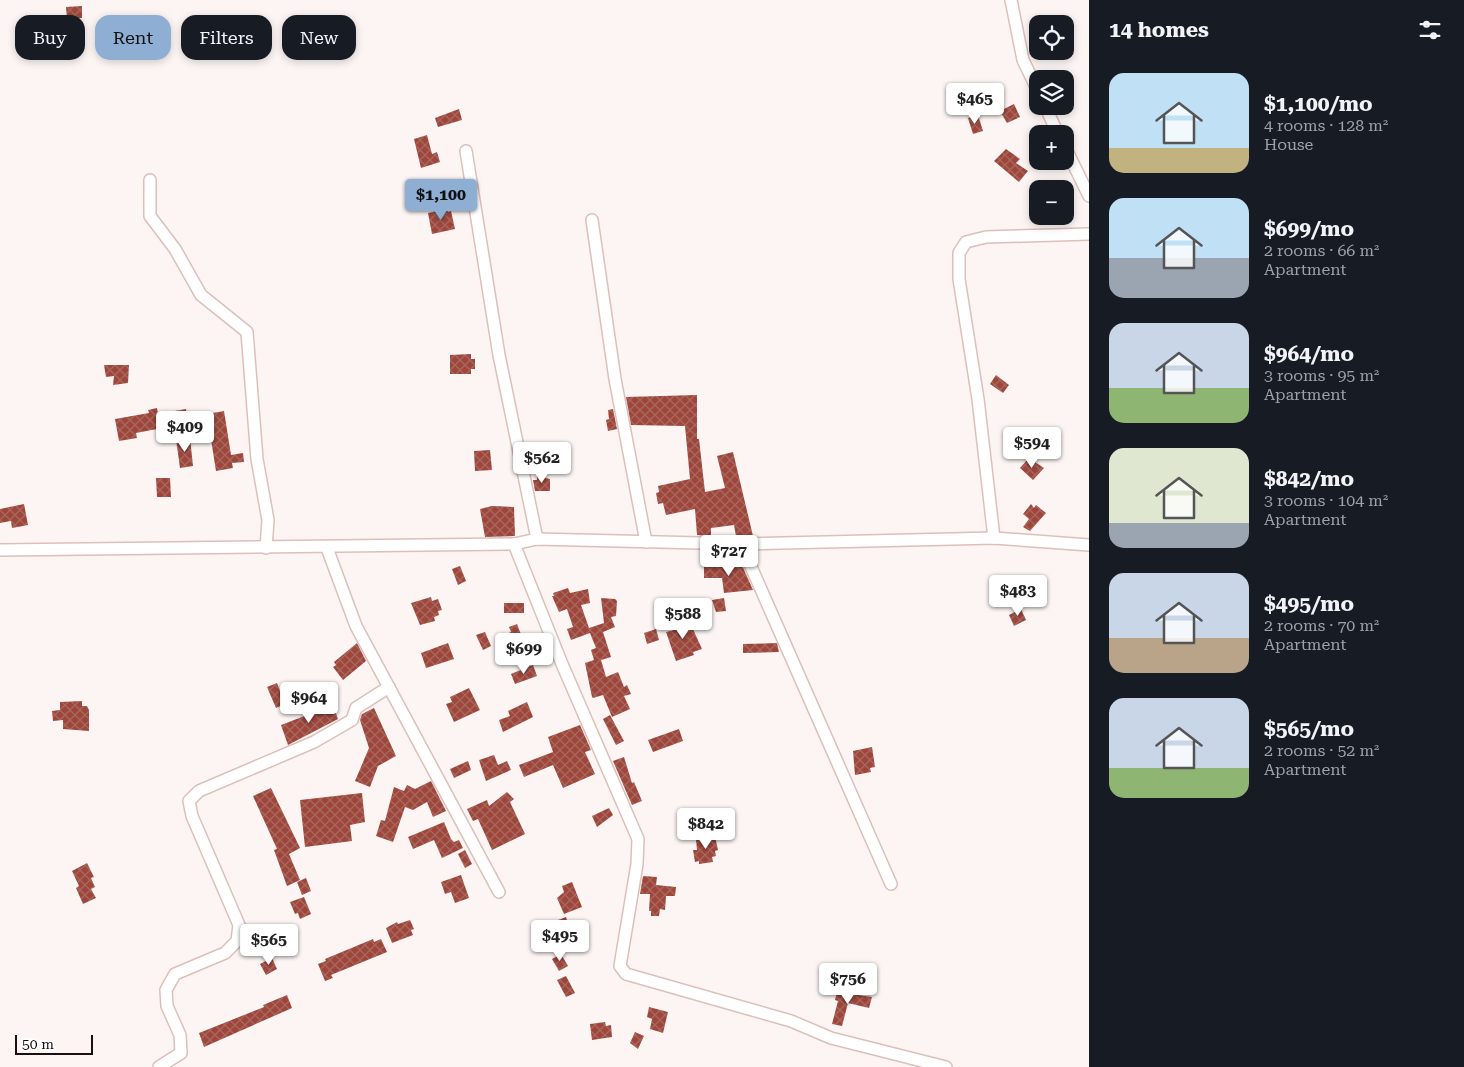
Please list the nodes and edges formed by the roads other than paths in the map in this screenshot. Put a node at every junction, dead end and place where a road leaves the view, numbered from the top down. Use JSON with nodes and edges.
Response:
{"nodes":[{"id":1,"x":1011,"y":0,"type":"edge"},
{"id":2,"x":1029,"y":72,"type":"edge"},
{"id":3,"x":466,"y":151,"type":"dead end"},
{"id":4,"x":1074,"y":165,"type":"edge"},
{"id":5,"x":150,"y":180,"type":"dead end"},
{"id":6,"x":1089,"y":196,"type":"edge"},
{"id":7,"x":592,"y":220,"type":"dead end"},
{"id":8,"x":1089,"y":234,"type":"edge"},
{"id":9,"x":994,"y":538,"type":"junction"},
{"id":10,"x":536,"y":539,"type":"junction"},
{"id":11,"x":646,"y":542,"type":"junction"},
{"id":12,"x":514,"y":544,"type":"junction"},
{"id":13,"x":741,"y":544,"type":"junction"},
{"id":14,"x":1089,"y":545,"type":"edge"},
{"id":15,"x":266,"y":548,"type":"junction"},
{"id":16,"x":327,"y":548,"type":"junction"},
{"id":17,"x":0,"y":550,"type":"edge"},
{"id":18,"x":389,"y":687,"type":"junction"},
{"id":19,"x":891,"y":884,"type":"dead end"},
{"id":20,"x":499,"y":892,"type":"dead end"},
{"id":21,"x":159,"y":1067,"type":"edge"},
{"id":22,"x":946,"y":1067,"type":"edge"}],
"edges":[{"from":1,"to":2,"type":"street"},
{"from":3,"to":10,"type":"street"},
{"from":4,"to":6,"type":"street"},
{"from":5,"to":15,"type":"street"},
{"from":7,"to":11,"type":"street"},
{"from":8,"to":9,"type":"street"},
{"from":9,"to":13,"type":"street"},
{"from":9,"to":14,"type":"street"},
{"from":10,"to":11,"type":"street"},
{"from":10,"to":12,"type":"street"},
{"from":11,"to":13,"type":"street"},
{"from":12,"to":16,"type":"street"},
{"from":12,"to":22,"type":"street"},
{"from":13,"to":19,"type":"street"},
{"from":15,"to":16,"type":"street"},
{"from":15,"to":17,"type":"street"},
{"from":16,"to":18,"type":"street"},
{"from":18,"to":20,"type":"street"},
{"from":18,"to":21,"type":"street"}]}
